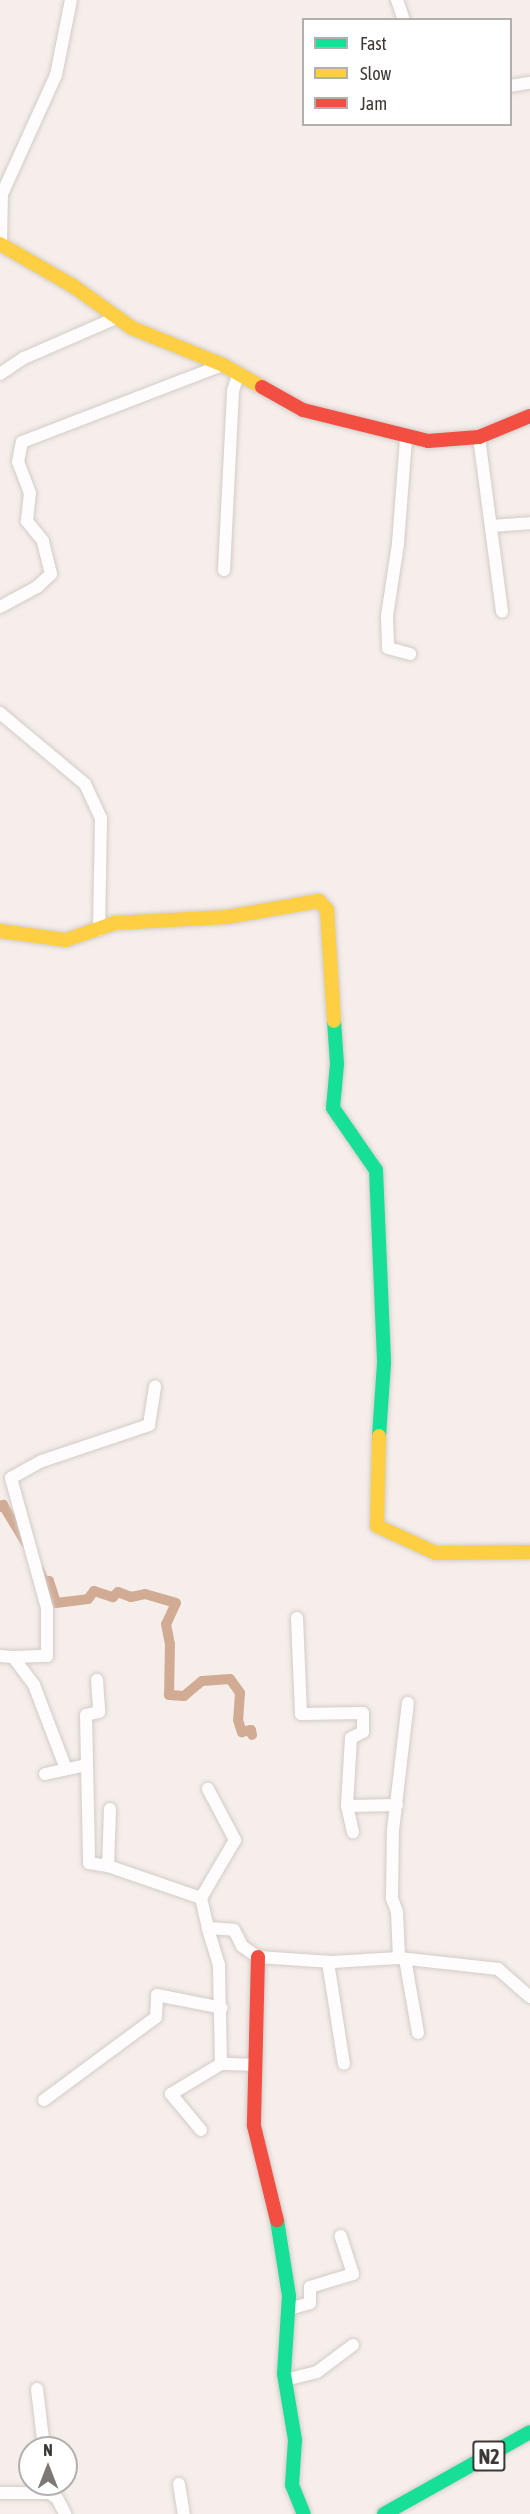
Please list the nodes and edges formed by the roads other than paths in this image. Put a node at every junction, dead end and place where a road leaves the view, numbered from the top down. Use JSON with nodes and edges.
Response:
{"nodes":[{"id":1,"x":71,"y":0,"type":"edge"},
{"id":2,"x":397,"y":0,"type":"edge"},
{"id":3,"x":403,"y":18,"type":"edge"},
{"id":4,"x":530,"y":83,"type":"edge"},
{"id":5,"x":512,"y":86,"type":"edge"},
{"id":6,"x":0,"y":244,"type":"edge"},
{"id":7,"x":116,"y":318,"type":"junction"},
{"id":8,"x":223,"y":365,"type":"junction"},
{"id":9,"x":0,"y":374,"type":"edge"},
{"id":10,"x":238,"y":375,"type":"junction"},
{"id":11,"x":530,"y":416,"type":"edge"},
{"id":12,"x":479,"y":437,"type":"junction"},
{"id":13,"x":406,"y":439,"type":"junction"},
{"id":14,"x":530,"y":523,"type":"edge"},
{"id":15,"x":490,"y":526,"type":"junction"},
{"id":16,"x":224,"y":570,"type":"dead end"},
{"id":17,"x":0,"y":607,"type":"edge"},
{"id":18,"x":502,"y":611,"type":"dead end"},
{"id":19,"x":410,"y":654,"type":"dead end"},
{"id":20,"x":0,"y":713,"type":"edge"},
{"id":21,"x":99,"y":930,"type":"junction"},
{"id":22,"x":0,"y":931,"type":"edge"},
{"id":23,"x":154,"y":1386,"type":"dead end"},
{"id":24,"x":530,"y":1552,"type":"edge"},
{"id":25,"x":297,"y":1617,"type":"dead end"},
{"id":26,"x":0,"y":1656,"type":"edge"},
{"id":27,"x":13,"y":1657,"type":"junction"},
{"id":28,"x":98,"y":1680,"type":"dead end"},
{"id":29,"x":408,"y":1703,"type":"dead end"},
{"id":30,"x":87,"y":1765,"type":"junction"},
{"id":31,"x":66,"y":1769,"type":"junction"},
{"id":32,"x":45,"y":1774,"type":"dead end"},
{"id":33,"x":208,"y":1789,"type":"dead end"},
{"id":34,"x":398,"y":1805,"type":"junction"},
{"id":35,"x":347,"y":1806,"type":"junction"},
{"id":36,"x":110,"y":1809,"type":"dead end"},
{"id":37,"x":352,"y":1832,"type":"dead end"},
{"id":38,"x":108,"y":1866,"type":"junction"},
{"id":39,"x":201,"y":1898,"type":"junction"},
{"id":40,"x":208,"y":1928,"type":"junction"},
{"id":41,"x":258,"y":1957,"type":"junction"},
{"id":42,"x":402,"y":1958,"type":"junction"},
{"id":43,"x":328,"y":1962,"type":"junction"},
{"id":44,"x":530,"y":1997,"type":"edge"},
{"id":45,"x":222,"y":2008,"type":"junction"},
{"id":46,"x":418,"y":2033,"type":"dead end"},
{"id":47,"x":221,"y":2064,"type":"junction"},
{"id":48,"x":344,"y":2064,"type":"dead end"},
{"id":49,"x":256,"y":2065,"type":"junction"},
{"id":50,"x":44,"y":2100,"type":"dead end"},
{"id":51,"x":201,"y":2130,"type":"dead end"},
{"id":52,"x":341,"y":2236,"type":"dead end"},
{"id":53,"x":289,"y":2309,"type":"junction"},
{"id":54,"x":353,"y":2345,"type":"dead end"},
{"id":55,"x":285,"y":2380,"type":"junction"},
{"id":56,"x":37,"y":2389,"type":"dead end"},
{"id":57,"x":530,"y":2432,"type":"edge"},
{"id":58,"x":43,"y":2436,"type":"edge"},
{"id":59,"x":179,"y":2484,"type":"dead end"},
{"id":60,"x":18,"y":2491,"type":"edge"},
{"id":61,"x":0,"y":2493,"type":"edge"},
{"id":62,"x":55,"y":2496,"type":"edge"},
{"id":63,"x":389,"y":2513,"type":"edge"},
{"id":64,"x":64,"y":2514,"type":"edge"},
{"id":65,"x":184,"y":2514,"type":"edge"},
{"id":66,"x":304,"y":2514,"type":"edge"}],
"edges":[{"from":1,"to":6,"type":"street"},
{"from":2,"to":3,"type":"street"},
{"from":4,"to":5,"type":"street"},
{"from":6,"to":7,"type":"main road"},
{"from":7,"to":8,"type":"main road"},
{"from":7,"to":9,"type":"street"},
{"from":8,"to":10,"type":"main road"},
{"from":8,"to":17,"type":"street"},
{"from":10,"to":13,"type":"main road"},
{"from":10,"to":16,"type":"street"},
{"from":11,"to":12,"type":"main road"},
{"from":12,"to":13,"type":"main road"},
{"from":12,"to":15,"type":"street"},
{"from":13,"to":19,"type":"street"},
{"from":14,"to":15,"type":"street"},
{"from":15,"to":18,"type":"street"},
{"from":20,"to":21,"type":"street"},
{"from":21,"to":22,"type":"main road"},
{"from":21,"to":24,"type":"main road"},
{"from":23,"to":27,"type":"street"},
{"from":25,"to":35,"type":"street"},
{"from":26,"to":27,"type":"street"},
{"from":27,"to":31,"type":"street"},
{"from":28,"to":30,"type":"street"},
{"from":29,"to":34,"type":"street"},
{"from":30,"to":31,"type":"street"},
{"from":30,"to":38,"type":"street"},
{"from":31,"to":32,"type":"street"},
{"from":33,"to":39,"type":"street"},
{"from":34,"to":35,"type":"street"},
{"from":34,"to":42,"type":"street"},
{"from":35,"to":37,"type":"street"},
{"from":36,"to":38,"type":"street"},
{"from":38,"to":39,"type":"street"},
{"from":39,"to":40,"type":"street"},
{"from":40,"to":41,"type":"street"},
{"from":40,"to":45,"type":"street"},
{"from":41,"to":43,"type":"street"},
{"from":41,"to":49,"type":"main road"},
{"from":42,"to":43,"type":"street"},
{"from":42,"to":44,"type":"street"},
{"from":42,"to":46,"type":"street"},
{"from":43,"to":48,"type":"street"},
{"from":45,"to":47,"type":"street"},
{"from":45,"to":50,"type":"street"},
{"from":47,"to":49,"type":"street"},
{"from":47,"to":51,"type":"street"},
{"from":49,"to":53,"type":"main road"},
{"from":52,"to":53,"type":"street"},
{"from":53,"to":55,"type":"main road"},
{"from":54,"to":55,"type":"street"},
{"from":55,"to":66,"type":"main road"},
{"from":56,"to":58,"type":"street"},
{"from":57,"to":63,"type":"main road","number":"N2"},
{"from":59,"to":65,"type":"street"},
{"from":60,"to":61,"type":"street"},
{"from":62,"to":64,"type":"street"}]}
